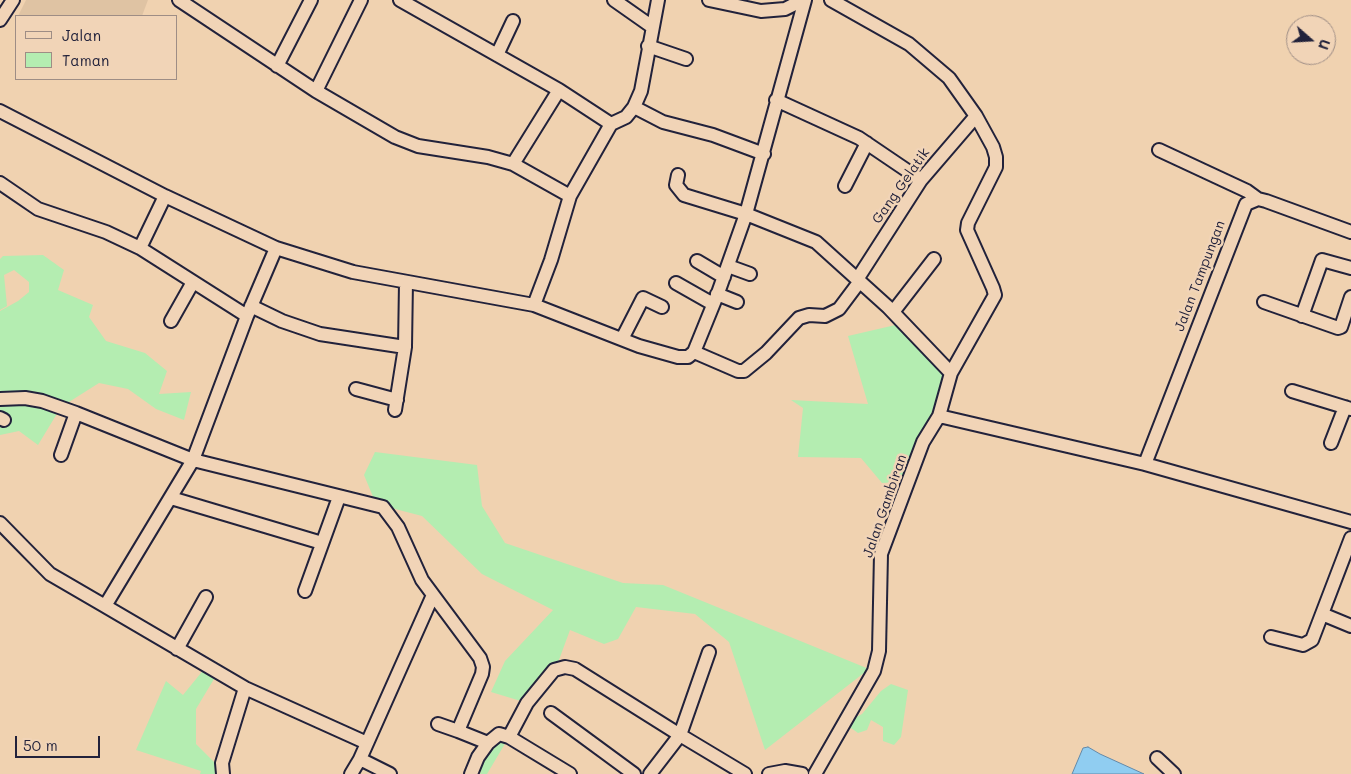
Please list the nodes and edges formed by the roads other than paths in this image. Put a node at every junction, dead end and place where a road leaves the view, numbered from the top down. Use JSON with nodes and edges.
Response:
{"nodes":[{"id":1,"x":13,"y":0,"type":"edge"},
{"id":2,"x":179,"y":0,"type":"edge"},
{"id":3,"x":311,"y":0,"type":"edge"},
{"id":4,"x":361,"y":0,"type":"edge"},
{"id":5,"x":400,"y":0,"type":"edge"},
{"id":6,"x":614,"y":0,"type":"edge"},
{"id":7,"x":658,"y":0,"type":"edge"},
{"id":8,"x":709,"y":0,"type":"edge"},
{"id":9,"x":804,"y":0,"type":"edge"},
{"id":10,"x":831,"y":0,"type":"edge"},
{"id":11,"x":0,"y":20,"type":"edge"},
{"id":12,"x":514,"y":21,"type":"dead end"},
{"id":13,"x":651,"y":26,"type":"junction"},
{"id":14,"x":648,"y":46,"type":"junction"},
{"id":15,"x":497,"y":55,"type":"junction"},
{"id":16,"x":686,"y":59,"type":"dead end"},
{"id":17,"x":278,"y":66,"type":"junction"},
{"id":18,"x":559,"y":90,"type":"junction"},
{"id":19,"x":316,"y":91,"type":"junction"},
{"id":20,"x":776,"y":100,"type":"junction"},
{"id":21,"x":634,"y":107,"type":"junction"},
{"id":22,"x":0,"y":111,"type":"edge"},
{"id":23,"x":976,"y":116,"type":"junction"},
{"id":24,"x":611,"y":124,"type":"junction"},
{"id":25,"x":866,"y":143,"type":"junction"},
{"id":26,"x":1159,"y":150,"type":"dead end"},
{"id":27,"x":764,"y":154,"type":"junction"},
{"id":28,"x":512,"y":164,"type":"junction"},
{"id":29,"x":678,"y":175,"type":"dead end"},
{"id":30,"x":921,"y":180,"type":"junction"},
{"id":31,"x":0,"y":183,"type":"edge"},
{"id":32,"x":845,"y":186,"type":"dead end"},
{"id":33,"x":165,"y":196,"type":"junction"},
{"id":34,"x":570,"y":196,"type":"junction"},
{"id":35,"x":1258,"y":200,"type":"junction"},
{"id":36,"x":746,"y":214,"type":"junction"},
{"id":37,"x":1351,"y":232,"type":"edge"},
{"id":38,"x":140,"y":248,"type":"junction"},
{"id":39,"x":276,"y":248,"type":"junction"},
{"id":40,"x":934,"y":259,"type":"dead end"},
{"id":41,"x":697,"y":261,"type":"dead end"},
{"id":42,"x":1351,"y":268,"type":"edge"},
{"id":43,"x":726,"y":272,"type":"junction"},
{"id":44,"x":750,"y":274,"type":"dead end"},
{"id":45,"x":859,"y":279,"type":"junction"},
{"id":46,"x":193,"y":282,"type":"junction"},
{"id":47,"x":406,"y":282,"type":"junction"},
{"id":48,"x":676,"y":284,"type":"dead end"},
{"id":49,"x":1351,"y":297,"type":"edge"},
{"id":50,"x":715,"y":299,"type":"junction"},
{"id":51,"x":737,"y":302,"type":"dead end"},
{"id":52,"x":1264,"y":302,"type":"dead end"},
{"id":53,"x":534,"y":305,"type":"junction"},
{"id":54,"x":662,"y":307,"type":"dead end"},
{"id":55,"x":249,"y":311,"type":"junction"},
{"id":56,"x":893,"y":312,"type":"junction"},
{"id":57,"x":1302,"y":316,"type":"junction"},
{"id":58,"x":171,"y":321,"type":"dead end"},
{"id":59,"x":622,"y":338,"type":"junction"},
{"id":60,"x":405,"y":347,"type":"junction"},
{"id":61,"x":694,"y":352,"type":"junction"},
{"id":62,"x":951,"y":373,"type":"junction"},
{"id":63,"x":356,"y":389,"type":"dead end"},
{"id":64,"x":1292,"y":391,"type":"dead end"},
{"id":65,"x":0,"y":399,"type":"edge"},
{"id":66,"x":1348,"y":408,"type":"edge"},
{"id":67,"x":76,"y":413,"type":"junction"},
{"id":68,"x":939,"y":416,"type":"junction"},
{"id":69,"x":1330,"y":443,"type":"dead end"},
{"id":70,"x":61,"y":455,"type":"dead end"},
{"id":71,"x":193,"y":460,"type":"junction"},
{"id":72,"x":1145,"y":464,"type":"junction"},
{"id":73,"x":339,"y":497,"type":"junction"},
{"id":74,"x":170,"y":498,"type":"junction"},
{"id":75,"x":1351,"y":522,"type":"edge"},
{"id":76,"x":0,"y":523,"type":"edge"},
{"id":77,"x":1351,"y":538,"type":"edge"},
{"id":78,"x":322,"y":543,"type":"junction"},
{"id":79,"x":305,"y":591,"type":"dead end"},
{"id":80,"x":433,"y":595,"type":"junction"},
{"id":81,"x":206,"y":596,"type":"dead end"},
{"id":82,"x":105,"y":606,"type":"junction"},
{"id":83,"x":1322,"y":614,"type":"junction"},
{"id":84,"x":1351,"y":626,"type":"edge"},
{"id":85,"x":1272,"y":637,"type":"dead end"},
{"id":86,"x":177,"y":649,"type":"junction"},
{"id":87,"x":709,"y":652,"type":"dead end"},
{"id":88,"x":245,"y":688,"type":"junction"},
{"id":89,"x":551,"y":712,"type":"dead end"},
{"id":90,"x":438,"y":724,"type":"dead end"},
{"id":91,"x":458,"y":731,"type":"junction"},
{"id":92,"x":680,"y":735,"type":"junction"},
{"id":93,"x":509,"y":737,"type":"junction"},
{"id":94,"x":366,"y":743,"type":"junction"},
{"id":95,"x":488,"y":744,"type":"junction"},
{"id":96,"x":360,"y":758,"type":"junction"},
{"id":97,"x":1157,"y":758,"type":"dead end"},
{"id":98,"x":222,"y":774,"type":"edge"},
{"id":99,"x":351,"y":774,"type":"edge"},
{"id":100,"x":390,"y":774,"type":"edge"},
{"id":101,"x":471,"y":774,"type":"edge"},
{"id":102,"x":570,"y":774,"type":"edge"},
{"id":103,"x":634,"y":774,"type":"edge"},
{"id":104,"x":650,"y":774,"type":"edge"},
{"id":105,"x":745,"y":774,"type":"edge"},
{"id":106,"x":769,"y":774,"type":"edge"},
{"id":107,"x":802,"y":774,"type":"edge"},
{"id":108,"x":815,"y":774,"type":"edge"},
{"id":109,"x":1174,"y":774,"type":"edge"}],
"edges":[{"from":1,"to":11,"type":"street"},
{"from":2,"to":17,"type":"street"},
{"from":3,"to":17,"type":"street"},
{"from":4,"to":19,"type":"street"},
{"from":5,"to":15,"type":"street"},
{"from":6,"to":13,"type":"street"},
{"from":7,"to":13,"type":"street"},
{"from":8,"to":9,"type":"street"},
{"from":9,"to":20,"type":"street"},
{"from":10,"to":23,"type":"street"},
{"from":12,"to":15,"type":"street"},
{"from":13,"to":14,"type":"street"},
{"from":14,"to":16,"type":"street"},
{"from":14,"to":21,"type":"street"},
{"from":15,"to":18,"type":"street"},
{"from":17,"to":19,"type":"street"},
{"from":18,"to":24,"type":"street"},
{"from":18,"to":28,"type":"street"},
{"from":19,"to":28,"type":"street"},
{"from":20,"to":25,"type":"street"},
{"from":20,"to":27,"type":"street"},
{"from":21,"to":24,"type":"street"},
{"from":21,"to":27,"type":"street"},
{"from":22,"to":33,"type":"street"},
{"from":23,"to":30,"type":"street","name":"Gang Gelatik"},
{"from":23,"to":62,"type":"street","name":"Jalan Gambiran"},
{"from":24,"to":34,"type":"street"},
{"from":25,"to":30,"type":"street"},
{"from":25,"to":32,"type":"street"},
{"from":26,"to":35,"type":"street"},
{"from":27,"to":36,"type":"street"},
{"from":28,"to":34,"type":"street"},
{"from":29,"to":36,"type":"street"},
{"from":30,"to":45,"type":"street","name":"Gang Gelatik"},
{"from":31,"to":38,"type":"street"},
{"from":33,"to":38,"type":"street"},
{"from":33,"to":39,"type":"street"},
{"from":34,"to":53,"type":"street"},
{"from":35,"to":37,"type":"street"},
{"from":35,"to":72,"type":"street","name":"Jalan Tampungan"},
{"from":36,"to":43,"type":"street"},
{"from":36,"to":45,"type":"street"},
{"from":38,"to":46,"type":"street"},
{"from":39,"to":47,"type":"street"},
{"from":39,"to":55,"type":"street"},
{"from":40,"to":56,"type":"street"},
{"from":41,"to":43,"type":"street"},
{"from":42,"to":57,"type":"street"},
{"from":43,"to":44,"type":"street"},
{"from":43,"to":50,"type":"street"},
{"from":45,"to":56,"type":"street"},
{"from":45,"to":61,"type":"street","name":"Gang Gelatik"},
{"from":46,"to":55,"type":"street"},
{"from":46,"to":58,"type":"street"},
{"from":47,"to":53,"type":"street"},
{"from":47,"to":60,"type":"street"},
{"from":48,"to":50,"type":"street"},
{"from":49,"to":57,"type":"street"},
{"from":50,"to":51,"type":"street"},
{"from":50,"to":61,"type":"street"},
{"from":52,"to":57,"type":"street"},
{"from":53,"to":59,"type":"street"},
{"from":54,"to":59,"type":"street"},
{"from":55,"to":60,"type":"street"},
{"from":55,"to":71,"type":"street"},
{"from":56,"to":62,"type":"street"},
{"from":59,"to":61,"type":"street"},
{"from":60,"to":63,"type":"street"},
{"from":62,"to":68,"type":"street","name":"Jalan Gambiran"},
{"from":64,"to":66,"type":"street"},
{"from":65,"to":67,"type":"street"},
{"from":66,"to":69,"type":"street"},
{"from":67,"to":70,"type":"street"},
{"from":67,"to":71,"type":"street"},
{"from":68,"to":72,"type":"street"},
{"from":68,"to":108,"type":"street","name":"Jalan Gambiran"},
{"from":71,"to":73,"type":"street"},
{"from":71,"to":74,"type":"street"},
{"from":72,"to":75,"type":"street"},
{"from":73,"to":78,"type":"street"},
{"from":73,"to":80,"type":"street"},
{"from":74,"to":78,"type":"street"},
{"from":74,"to":82,"type":"street"},
{"from":76,"to":82,"type":"street"},
{"from":77,"to":83,"type":"street"},
{"from":78,"to":79,"type":"street"},
{"from":80,"to":91,"type":"street"},
{"from":80,"to":94,"type":"street"},
{"from":81,"to":86,"type":"street"},
{"from":82,"to":86,"type":"street"},
{"from":83,"to":84,"type":"street"},
{"from":83,"to":85,"type":"street"},
{"from":86,"to":88,"type":"street"},
{"from":87,"to":92,"type":"street"},
{"from":88,"to":94,"type":"street"},
{"from":88,"to":98,"type":"street"},
{"from":89,"to":103,"type":"street"},
{"from":90,"to":91,"type":"street"},
{"from":91,"to":95,"type":"street"},
{"from":92,"to":93,"type":"street"},
{"from":92,"to":104,"type":"street"},
{"from":92,"to":105,"type":"street"},
{"from":93,"to":95,"type":"street"},
{"from":93,"to":102,"type":"street"},
{"from":94,"to":96,"type":"street"},
{"from":95,"to":101,"type":"street"},
{"from":96,"to":99,"type":"street"},
{"from":96,"to":100,"type":"street"},
{"from":97,"to":109,"type":"street"},
{"from":106,"to":107,"type":"street"}]}
